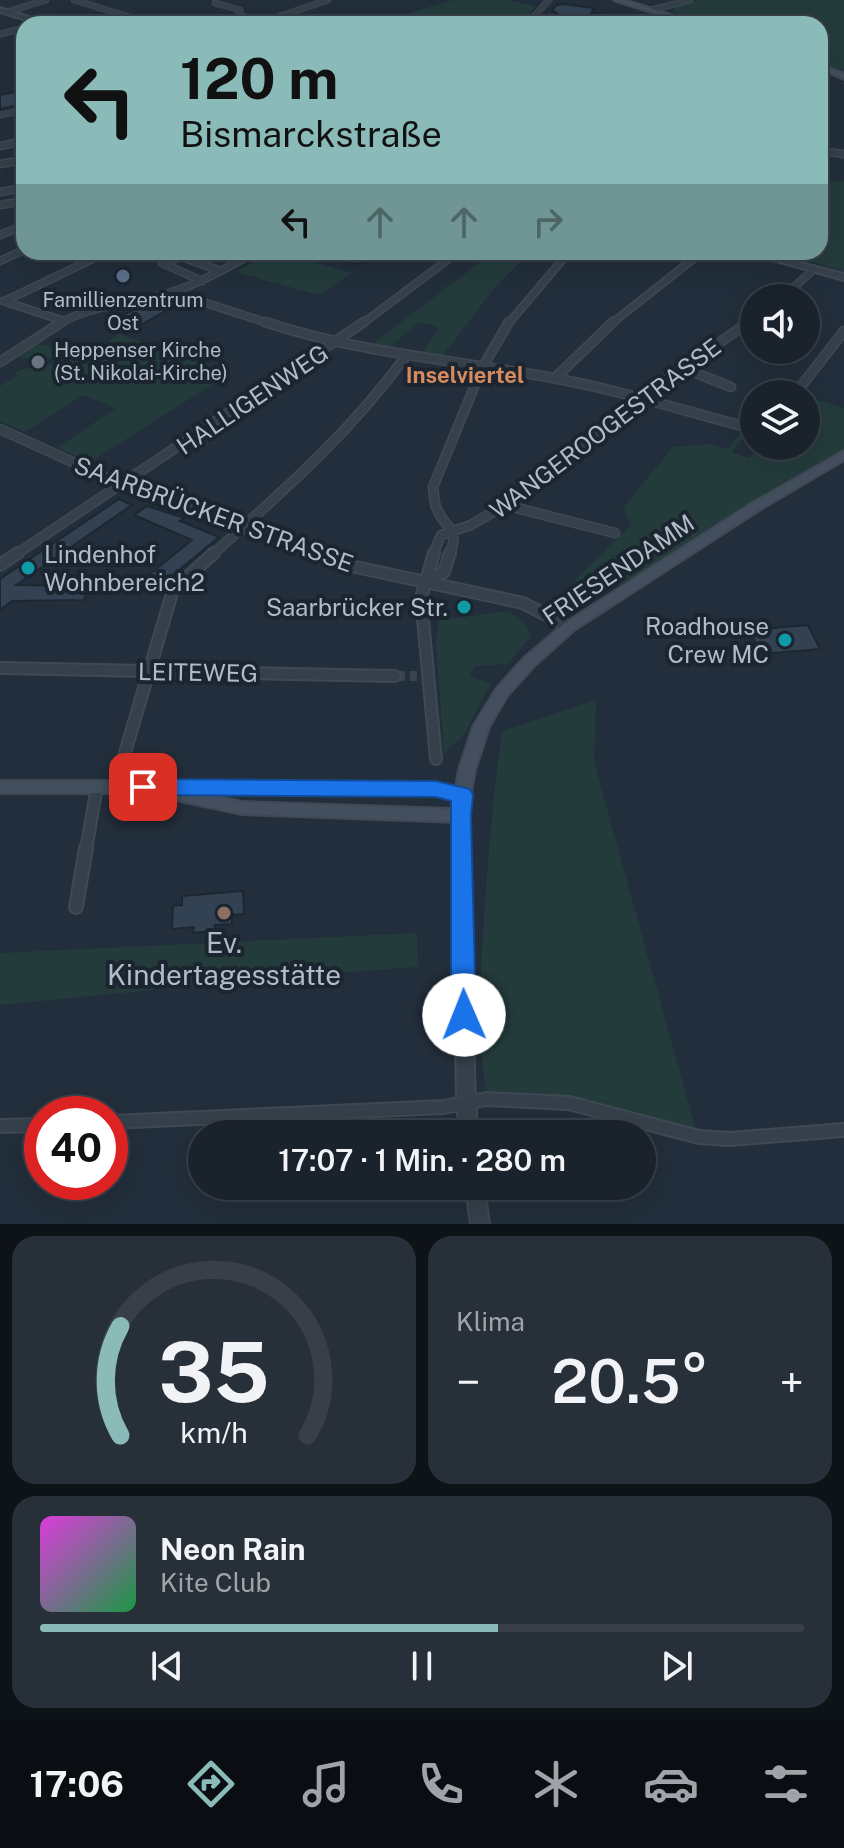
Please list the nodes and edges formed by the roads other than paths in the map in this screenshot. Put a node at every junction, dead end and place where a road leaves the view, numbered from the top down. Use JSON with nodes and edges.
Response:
{"nodes":[{"id":1,"x":46,"y":0,"type":"edge"},
{"id":2,"x":74,"y":0,"type":"edge"},
{"id":3,"x":328,"y":0,"type":"edge"},
{"id":4,"x":549,"y":0,"type":"edge"},
{"id":5,"x":617,"y":0,"type":"edge"},
{"id":6,"x":690,"y":0,"type":"edge"},
{"id":7,"x":215,"y":3,"type":"dead end"},
{"id":8,"x":651,"y":10,"type":"junction"},
{"id":9,"x":4,"y":11,"type":"edge"},
{"id":10,"x":126,"y":16,"type":"edge"},
{"id":11,"x":242,"y":16,"type":"edge"},
{"id":12,"x":281,"y":16,"type":"edge"},
{"id":13,"x":534,"y":16,"type":"edge"},
{"id":14,"x":670,"y":16,"type":"edge"},
{"id":15,"x":14,"y":113,"type":"edge"},
{"id":16,"x":0,"y":115,"type":"edge"},
{"id":17,"x":90,"y":260,"type":"edge"},
{"id":18,"x":172,"y":260,"type":"edge"},
{"id":19,"x":190,"y":260,"type":"edge"},
{"id":20,"x":241,"y":260,"type":"edge"},
{"id":21,"x":447,"y":260,"type":"edge"},
{"id":22,"x":562,"y":260,"type":"edge"},
{"id":23,"x":692,"y":260,"type":"edge"},
{"id":24,"x":780,"y":260,"type":"edge"},
{"id":25,"x":814,"y":269,"type":"junction"},
{"id":26,"x":221,"y":271,"type":"junction"},
{"id":27,"x":844,"y":277,"type":"edge"},
{"id":28,"x":202,"y":281,"type":"junction"},
{"id":29,"x":797,"y":284,"type":"edge"},
{"id":30,"x":172,"y":292,"type":"junction"},
{"id":31,"x":2,"y":300,"type":"edge"},
{"id":32,"x":64,"y":321,"type":"junction"},
{"id":33,"x":740,"y":329,"type":"edge"},
{"id":34,"x":844,"y":331,"type":"edge"},
{"id":35,"x":338,"y":342,"type":"junction"},
{"id":36,"x":406,"y":356,"type":"junction"},
{"id":37,"x":0,"y":362,"type":"edge"},
{"id":38,"x":482,"y":368,"type":"junction"},
{"id":39,"x":683,"y":368,"type":"junction"},
{"id":40,"x":555,"y":378,"type":"junction"},
{"id":41,"x":806,"y":380,"type":"edge"},
{"id":42,"x":731,"y":387,"type":"dead end"},
{"id":43,"x":640,"y":398,"type":"junction"},
{"id":44,"x":740,"y":425,"type":"edge"},
{"id":45,"x":0,"y":429,"type":"edge"},
{"id":46,"x":844,"y":455,"type":"edge"},
{"id":47,"x":123,"y":485,"type":"junction"},
{"id":48,"x":505,"y":505,"type":"junction"},
{"id":49,"x":452,"y":529,"type":"junction"},
{"id":50,"x":242,"y":530,"type":"junction"},
{"id":51,"x":615,"y":533,"type":"dead end"},
{"id":52,"x":0,"y":565,"type":"edge"},
{"id":53,"x":423,"y":583,"type":"junction"},
{"id":54,"x":569,"y":627,"type":"junction"},
{"id":55,"x":0,"y":668,"type":"edge"},
{"id":56,"x":150,"y":671,"type":"junction"},
{"id":57,"x":395,"y":676,"type":"tunnel mouth"},
{"id":58,"x":124,"y":756,"type":"dead end"},
{"id":59,"x":436,"y":759,"type":"dead end"},
{"id":60,"x":467,"y":770,"type":"junction"},
{"id":61,"x":97,"y":786,"type":"junction"},
{"id":62,"x":0,"y":787,"type":"edge"},
{"id":63,"x":143,"y":787,"type":"junction"},
{"id":64,"x":436,"y":789,"type":"junction"},
{"id":65,"x":463,"y":795,"type":"junction"},
{"id":66,"x":460,"y":816,"type":"junction"},
{"id":67,"x":76,"y":907,"type":"dead end"},
{"id":68,"x":466,"y":1104,"type":"junction"},
{"id":69,"x":468,"y":1120,"type":"edge"},
{"id":70,"x":128,"y":1121,"type":"edge"},
{"id":71,"x":24,"y":1125,"type":"edge"},
{"id":72,"x":0,"y":1126,"type":"edge"},
{"id":73,"x":844,"y":1130,"type":"edge"},
{"id":74,"x":477,"y":1200,"type":"edge"},
{"id":75,"x":480,"y":1224,"type":"edge"}],
"edges":[{"from":1,"to":9,"type":"street"},
{"from":2,"to":10,"type":"street"},
{"from":3,"to":12,"type":"street"},
{"from":4,"to":13,"type":"street"},
{"from":5,"to":8,"type":"main road"},
{"from":6,"to":8,"type":"street"},
{"from":7,"to":11,"type":"street"},
{"from":8,"to":14,"type":"main road"},
{"from":15,"to":16,"type":"street"},
{"from":17,"to":31,"type":"street"},
{"from":18,"to":28,"type":"street"},
{"from":19,"to":26,"type":"street"},
{"from":20,"to":26,"type":"street"},
{"from":21,"to":35,"type":"street","name":"HALLIGENWEG"},
{"from":22,"to":38,"type":"street"},
{"from":23,"to":40,"type":"street"},
{"from":24,"to":25,"type":"street"},
{"from":25,"to":27,"type":"street"},
{"from":25,"to":29,"type":"street"},
{"from":26,"to":28,"type":"street"},
{"from":28,"to":30,"type":"street"},
{"from":30,"to":32,"type":"street"},
{"from":30,"to":35,"type":"street"},
{"from":31,"to":32,"type":"street"},
{"from":32,"to":37,"type":"street"},
{"from":33,"to":39,"type":"street","name":"WANGEROOGESTRASSE"},
{"from":34,"to":41,"type":"street"},
{"from":35,"to":36,"type":"street"},
{"from":35,"to":47,"type":"street","name":"HALLIGENWEG"},
{"from":36,"to":38,"type":"street"},
{"from":36,"to":50,"type":"street"},
{"from":38,"to":40,"type":"street"},
{"from":38,"to":49,"type":"street"},
{"from":39,"to":42,"type":"street"},
{"from":39,"to":43,"type":"street","name":"WANGEROOGESTRASSE"},
{"from":40,"to":43,"type":"street"},
{"from":43,"to":44,"type":"street"},
{"from":43,"to":48,"type":"street","name":"WANGEROOGESTRASSE"},
{"from":45,"to":47,"type":"street","name":"SAARBRÜCKER STRASSE"},
{"from":46,"to":54,"type":"main road","name":"FRIESENDAMM"},
{"from":47,"to":50,"type":"street","name":"SAARBRÜCKER STRASSE"},
{"from":47,"to":52,"type":"street","name":"HALLIGENWEG"},
{"from":48,"to":49,"type":"street","name":"WANGEROOGESTRASSE"},
{"from":48,"to":51,"type":"street"},
{"from":49,"to":53,"type":"street"},
{"from":49,"to":53,"type":"street"},
{"from":50,"to":53,"type":"street","name":"SAARBRÜCKER STRASSE"},
{"from":50,"to":56,"type":"street"},
{"from":53,"to":54,"type":"street","name":"SAARBRÜCKER STRASSE"},
{"from":53,"to":59,"type":"street"},
{"from":54,"to":60,"type":"main road","name":"FRIESENDAMM"},
{"from":55,"to":56,"type":"street","name":"LEITEWEG"},
{"from":56,"to":57,"type":"street","name":"LEITEWEG"},
{"from":56,"to":58,"type":"street"},
{"from":60,"to":64,"type":"main road"},
{"from":60,"to":65,"type":"main road","name":"FRIESENDAMM"},
{"from":61,"to":62,"type":"main road"},
{"from":61,"to":63,"type":"main road"},
{"from":61,"to":67,"type":"street"},
{"from":63,"to":64,"type":"main road"},
{"from":63,"to":66,"type":"main road"},
{"from":64,"to":65,"type":"main road"},
{"from":65,"to":66,"type":"main road","name":"FRIESENDAMM"},
{"from":66,"to":68,"type":"street"},
{"from":68,"to":69,"type":"street"},
{"from":68,"to":70,"type":"street"},
{"from":68,"to":73,"type":"street"},
{"from":71,"to":72,"type":"street"},
{"from":74,"to":75,"type":"street"}]}
